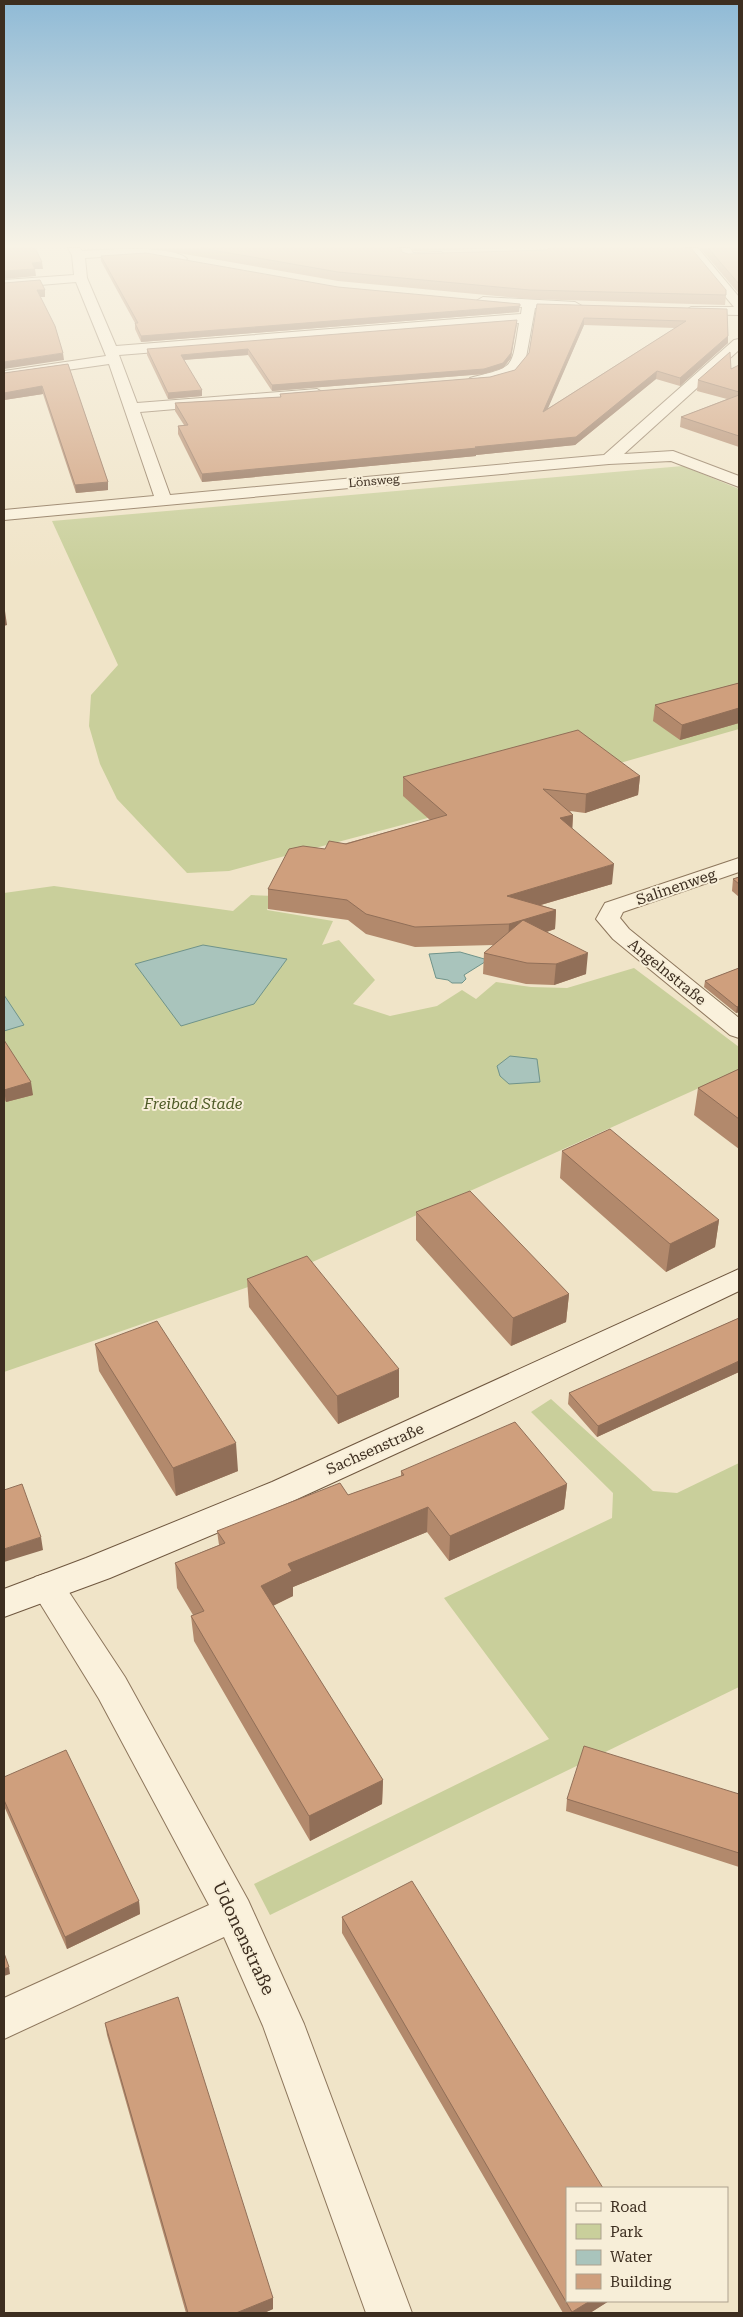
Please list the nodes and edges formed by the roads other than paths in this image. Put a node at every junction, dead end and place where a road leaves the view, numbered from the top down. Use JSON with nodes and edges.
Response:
{"nodes":[{"id":1,"x":106,"y":356,"type":"edge"},
{"id":2,"x":112,"y":356,"type":"edge"},
{"id":3,"x":521,"y":356,"type":"edge"},
{"id":4,"x":724,"y":356,"type":"edge"},
{"id":5,"x":4,"y":375,"type":"edge"},
{"id":6,"x":457,"y":382,"type":"edge"},
{"id":7,"x":330,"y":392,"type":"edge"},
{"id":8,"x":132,"y":408,"type":"junction"},
{"id":9,"x":609,"y":459,"type":"junction"},
{"id":10,"x":739,"y":482,"type":"edge"},
{"id":11,"x":164,"y":501,"type":"junction"},
{"id":12,"x":4,"y":515,"type":"edge"},
{"id":13,"x":739,"y":865,"type":"edge"},
{"id":14,"x":613,"y":908,"type":"joint"},
{"id":15,"x":739,"y":1030,"type":"edge"},
{"id":16,"x":739,"y":1278,"type":"edge"},
{"id":17,"x":47,"y":1588,"type":"junction"},
{"id":18,"x":4,"y":1603,"type":"edge"},
{"id":19,"x":234,"y":1913,"type":"junction"},
{"id":20,"x":4,"y":2018,"type":"edge"},
{"id":21,"x":389,"y":2313,"type":"edge"}],
"edges":[{"from":1,"to":5,"type":"street"},
{"from":2,"to":8,"type":"street"},
{"from":3,"to":6,"type":"street"},
{"from":4,"to":9,"type":"street"},
{"from":7,"to":8,"type":"street"},
{"from":8,"to":11,"type":"street"},
{"from":9,"to":10,"type":"street","name":"Lönsweg"},
{"from":9,"to":11,"type":"street","name":"Lönsweg"},
{"from":11,"to":12,"type":"street","name":"Lönsweg"},
{"from":13,"to":14,"type":"street","name":"Salinenweg"},
{"from":14,"to":15,"type":"street","name":"Angelnstraße"},
{"from":16,"to":17,"type":"street","name":"Sachsenstraße"},
{"from":17,"to":18,"type":"street","name":"Sachsenstraße"},
{"from":17,"to":19,"type":"street","name":"Udonenstraße"},
{"from":19,"to":20,"type":"street"},
{"from":19,"to":21,"type":"street","name":"Udonenstraße"}]}
